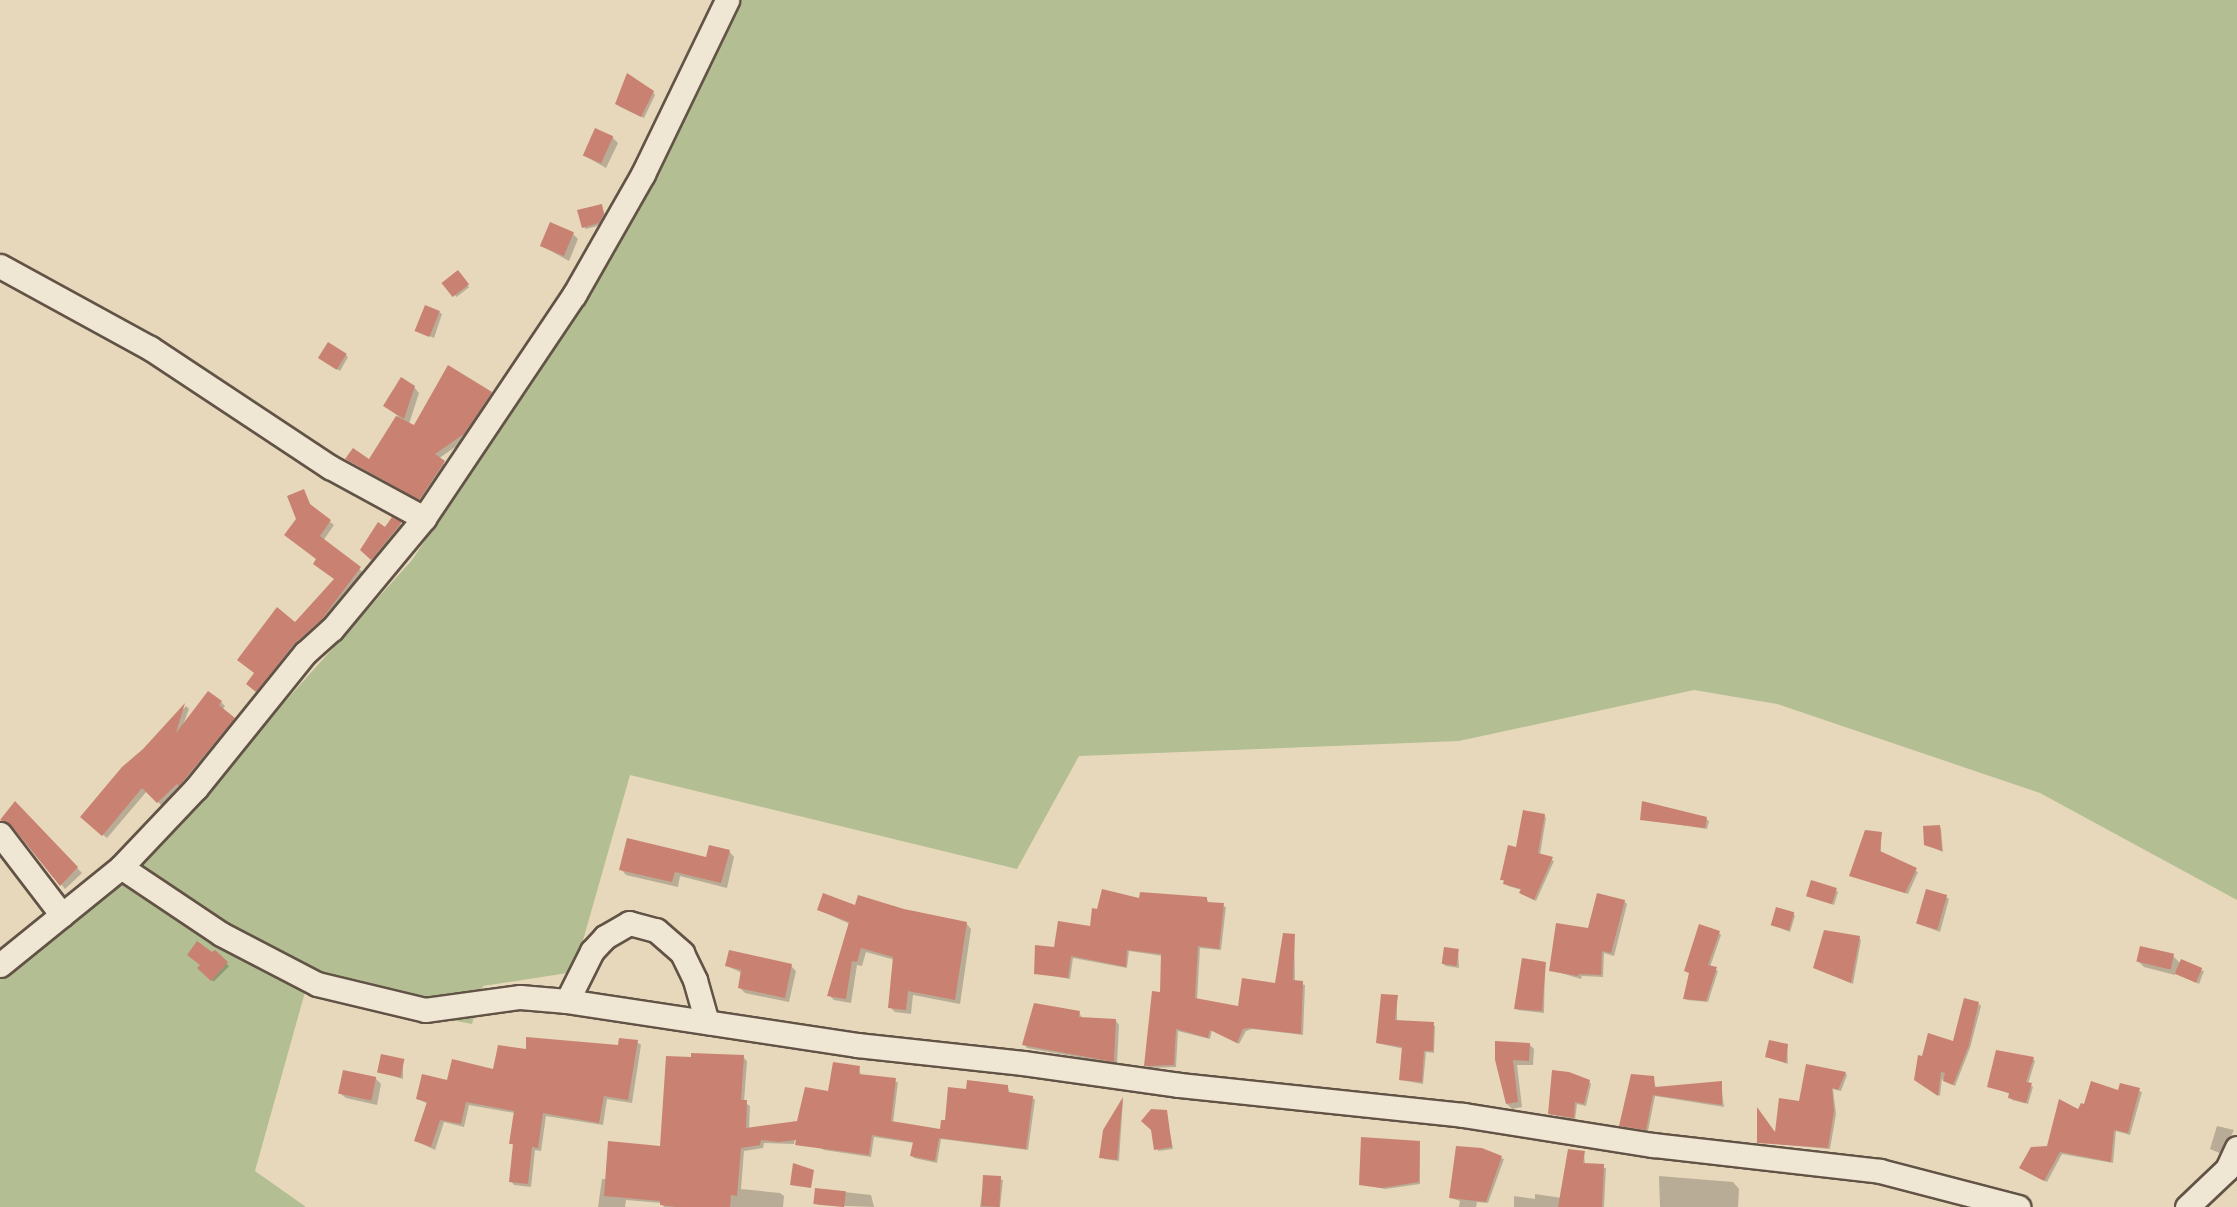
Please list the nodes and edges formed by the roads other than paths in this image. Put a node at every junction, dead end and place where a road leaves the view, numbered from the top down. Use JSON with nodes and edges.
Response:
{"nodes":[{"id":1,"x":727,"y":0,"type":"edge"},
{"id":2,"x":0,"y":266,"type":"edge"},
{"id":3,"x":424,"y":518,"type":"junction"},
{"id":4,"x":0,"y":834,"type":"edge"},
{"id":5,"x":121,"y":867,"type":"junction"},
{"id":6,"x":62,"y":915,"type":"junction"},
{"id":7,"x":0,"y":965,"type":"edge"},
{"id":8,"x":567,"y":1001,"type":"junction"},
{"id":9,"x":707,"y":1022,"type":"junction"},
{"id":10,"x":2237,"y":1148,"type":"edge"},
{"id":11,"x":2018,"y":1207,"type":"edge"},
{"id":12,"x":2187,"y":1207,"type":"edge"}],
"edges":[{"from":1,"to":3,"type":"street"},
{"from":2,"to":3,"type":"street"},
{"from":3,"to":5,"type":"street"},
{"from":4,"to":6,"type":"street"},
{"from":5,"to":6,"type":"street"},
{"from":5,"to":8,"type":"street"},
{"from":6,"to":7,"type":"street"},
{"from":8,"to":9,"type":"street"},
{"from":8,"to":9,"type":"street"},
{"from":9,"to":11,"type":"street"},
{"from":10,"to":12,"type":"street"}]}
